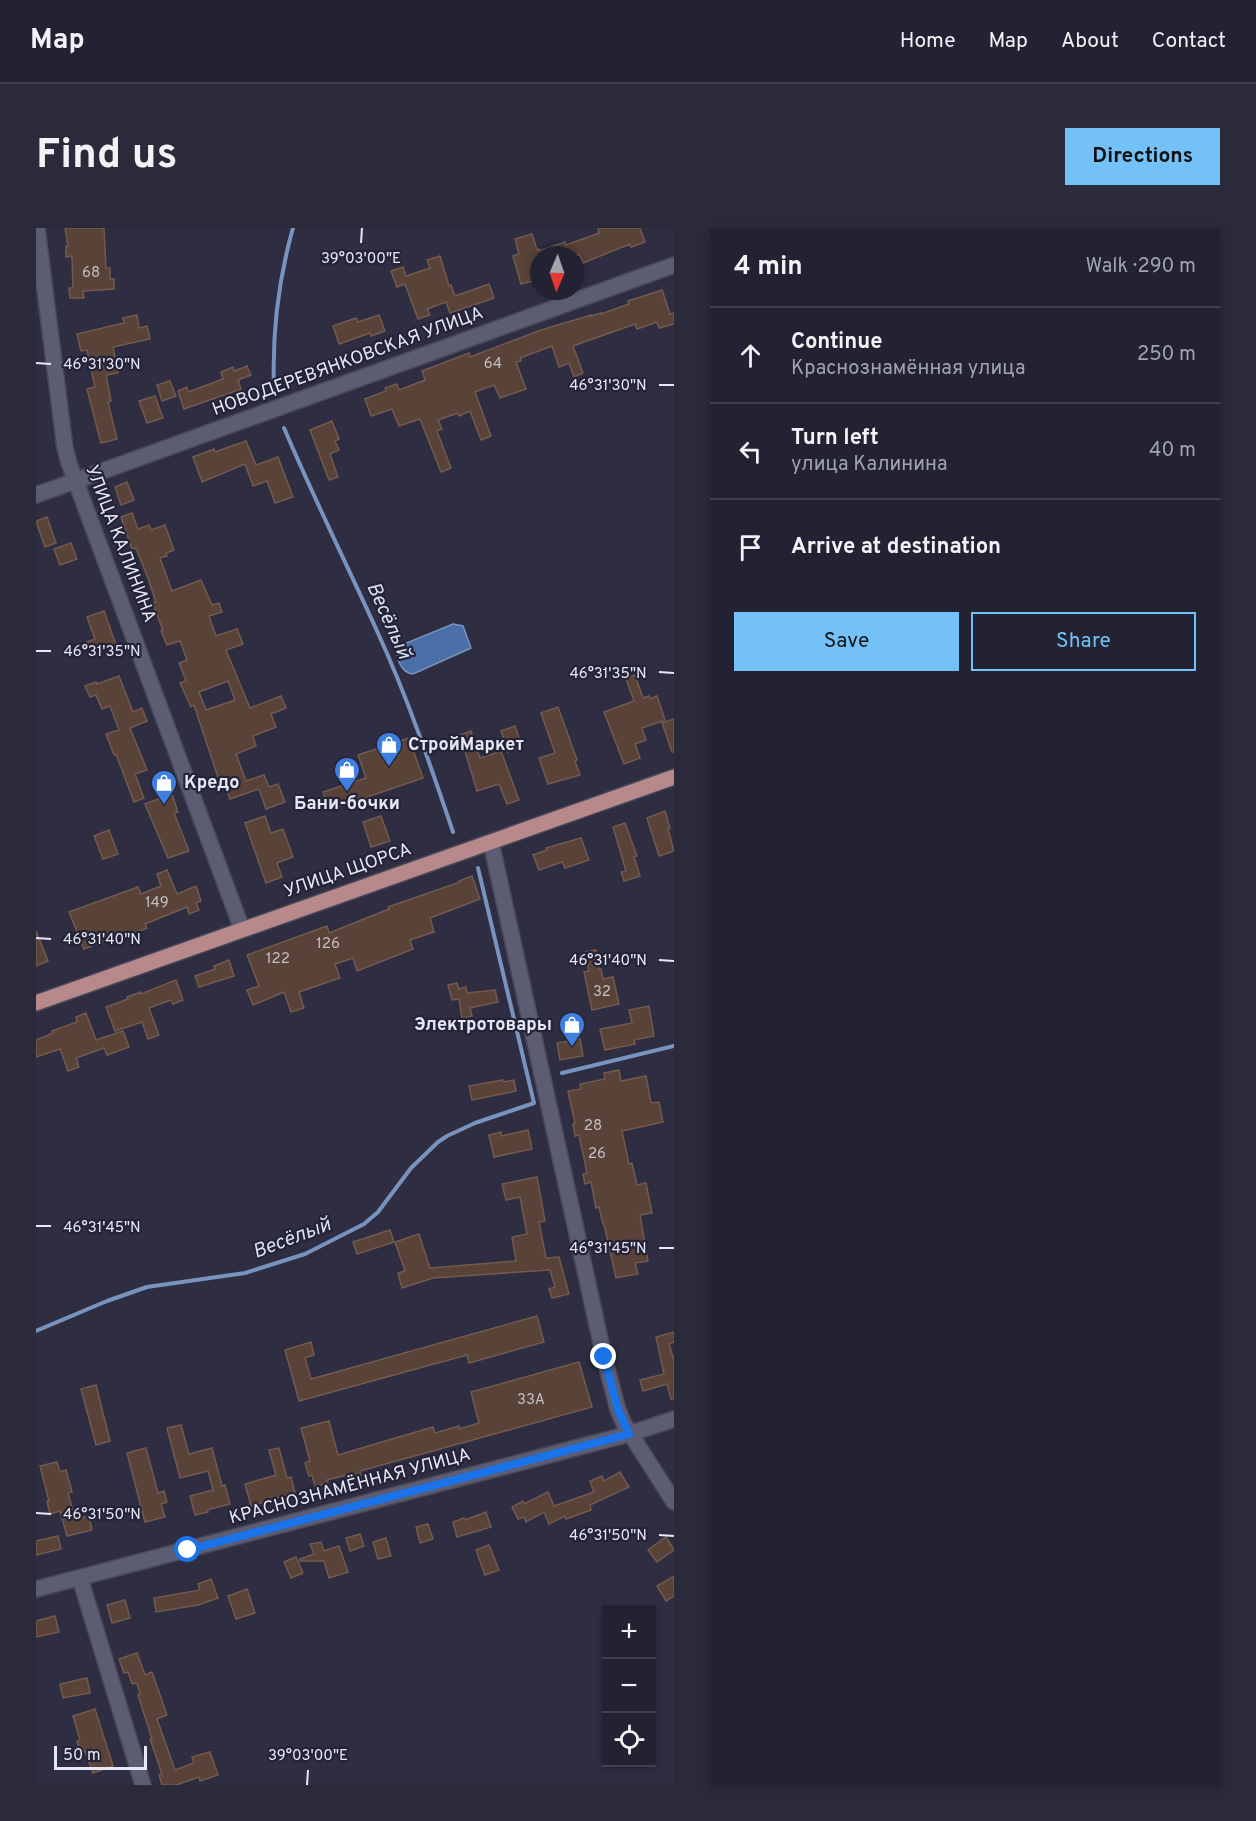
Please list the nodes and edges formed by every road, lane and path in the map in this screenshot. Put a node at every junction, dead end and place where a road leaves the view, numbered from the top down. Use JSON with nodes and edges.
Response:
{"nodes":[{"id":1,"x":37,"y":228,"type":"edge"},
{"id":2,"x":674,"y":265,"type":"edge"},
{"id":3,"x":77,"y":480,"type":"junction"},
{"id":4,"x":36,"y":495,"type":"edge"},
{"id":5,"x":674,"y":777,"type":"edge"},
{"id":6,"x":491,"y":842,"type":"junction"},
{"id":7,"x":242,"y":929,"type":"junction"},
{"id":8,"x":36,"y":1003,"type":"edge"},
{"id":9,"x":674,"y":1419,"type":"edge"},
{"id":10,"x":629,"y":1434,"type":"junction"},
{"id":11,"x":674,"y":1502,"type":"edge"},
{"id":12,"x":80,"y":1578,"type":"junction"},
{"id":13,"x":36,"y":1589,"type":"edge"},
{"id":14,"x":142,"y":1785,"type":"edge"}],
"edges":[{"from":1,"to":3,"type":"street","name":"УЛИЦА КАЛИНИНА"},
{"from":2,"to":3,"type":"street","name":"НОВОДЕРЕВЯНКОВСКАЯ УЛИЦА"},
{"from":3,"to":4,"type":"street","name":"НОВОДЕРЕВЯНКОВСКАЯ УЛИЦА"},
{"from":3,"to":7,"type":"street","name":"УЛИЦА КАЛИНИНА"},
{"from":5,"to":6,"type":"main road","name":"УЛИЦА ЩОРСА"},
{"from":6,"to":7,"type":"main road","name":"УЛИЦА ЩОРСА"},
{"from":6,"to":10,"type":"street"},
{"from":7,"to":8,"type":"main road","name":"УЛИЦА ЩОРСА"},
{"from":9,"to":10,"type":"street","name":"КРАСНОЗНАМЁННАЯ УЛИЦА"},
{"from":10,"to":11,"type":"street"},
{"from":10,"to":12,"type":"street","name":"КРАСНОЗНАМЁННАЯ УЛИЦА"},
{"from":12,"to":13,"type":"street","name":"КРАСНОЗНАМЁННАЯ УЛИЦА"},
{"from":12,"to":14,"type":"street"}]}
